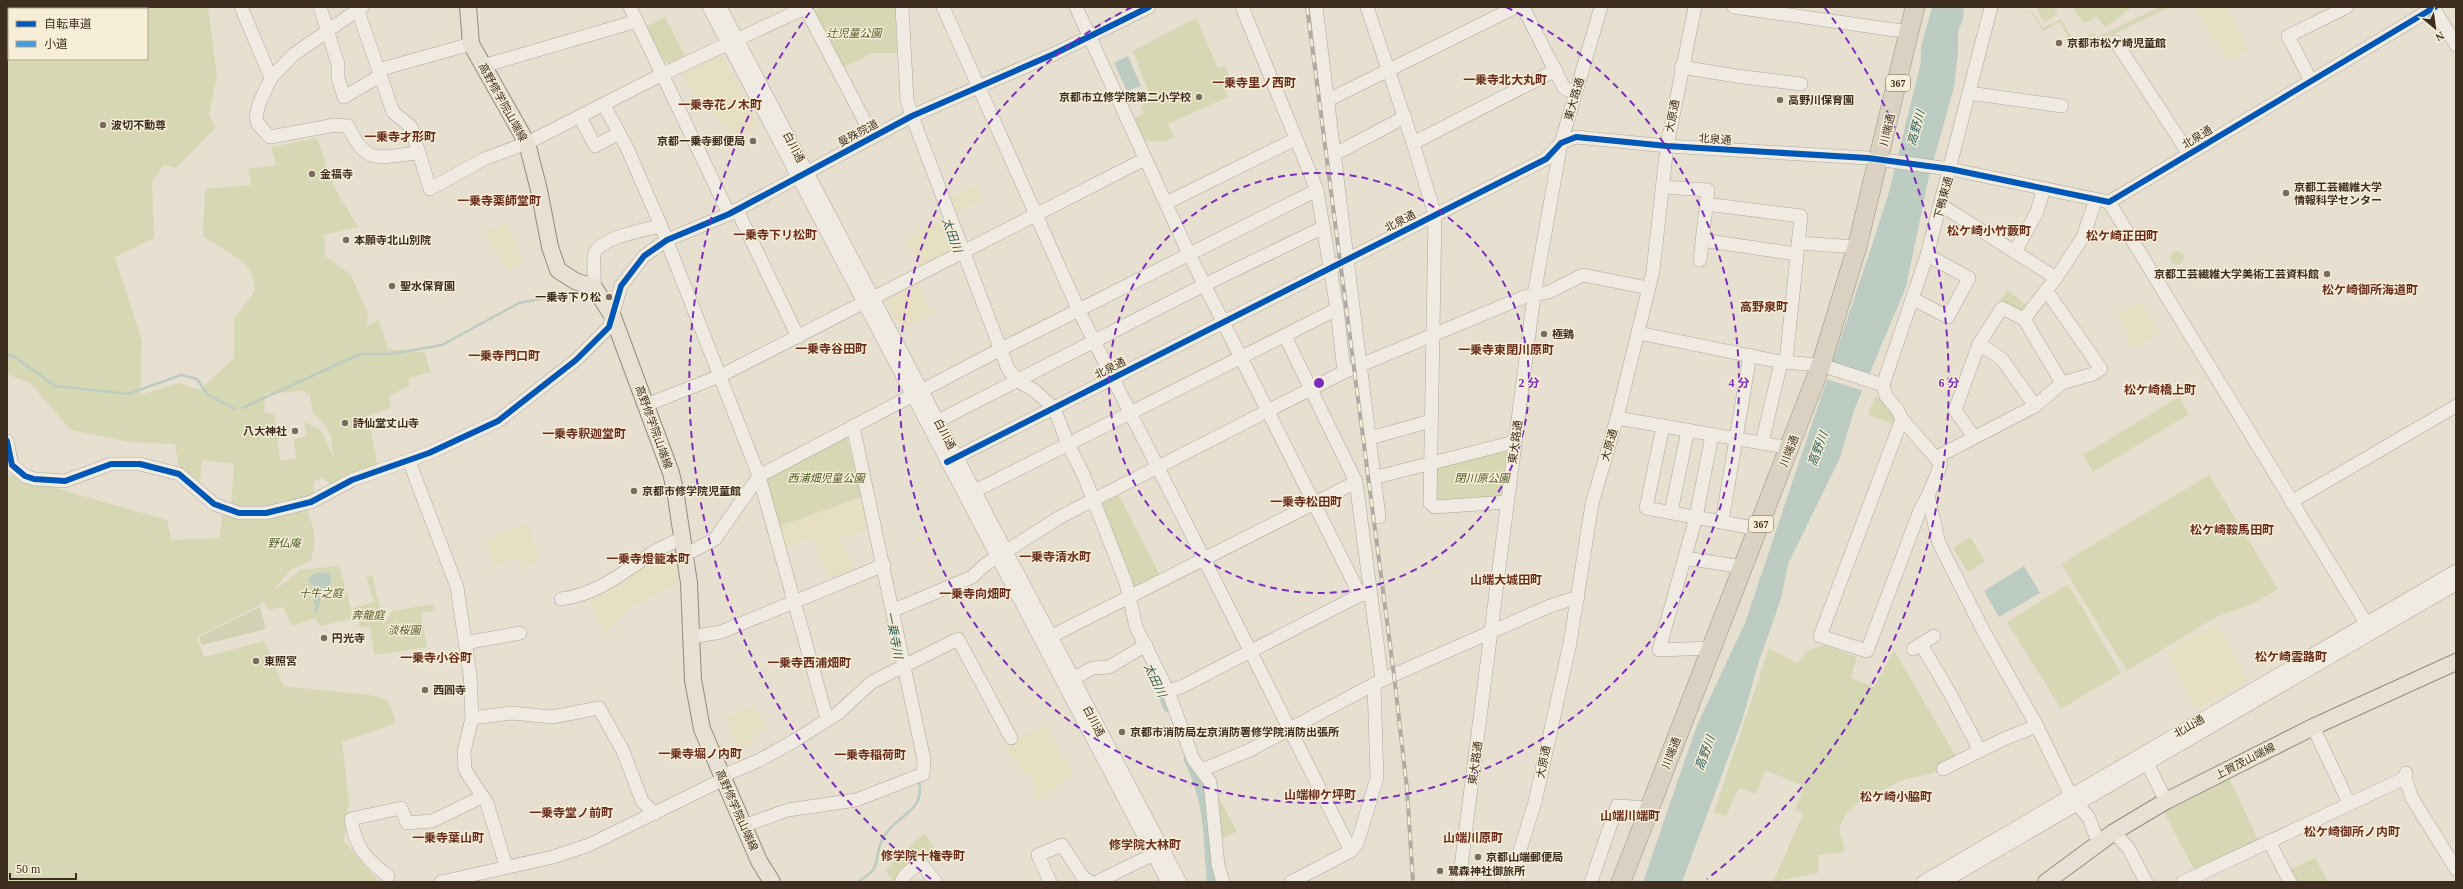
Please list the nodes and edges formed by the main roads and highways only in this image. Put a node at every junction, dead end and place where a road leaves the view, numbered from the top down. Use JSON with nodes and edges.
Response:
{"nodes":[{"id":1,"x":468,"y":7,"type":"edge"},
{"id":2,"x":1915,"y":7,"type":"edge"},
{"id":3,"x":2456,"y":662,"type":"edge"},
{"id":4,"x":772,"y":882,"type":"edge"},
{"id":5,"x":1621,"y":882,"type":"edge"},
{"id":6,"x":2046,"y":882,"type":"edge"}],
"edges":[{"from":1,"to":4,"type":"main road","name":"高野修学院山端線"},
{"from":2,"to":5,"type":"highway","name":"川端通","number":"367"},
{"from":3,"to":6,"type":"main road","name":"上賀茂山端線"}]}
